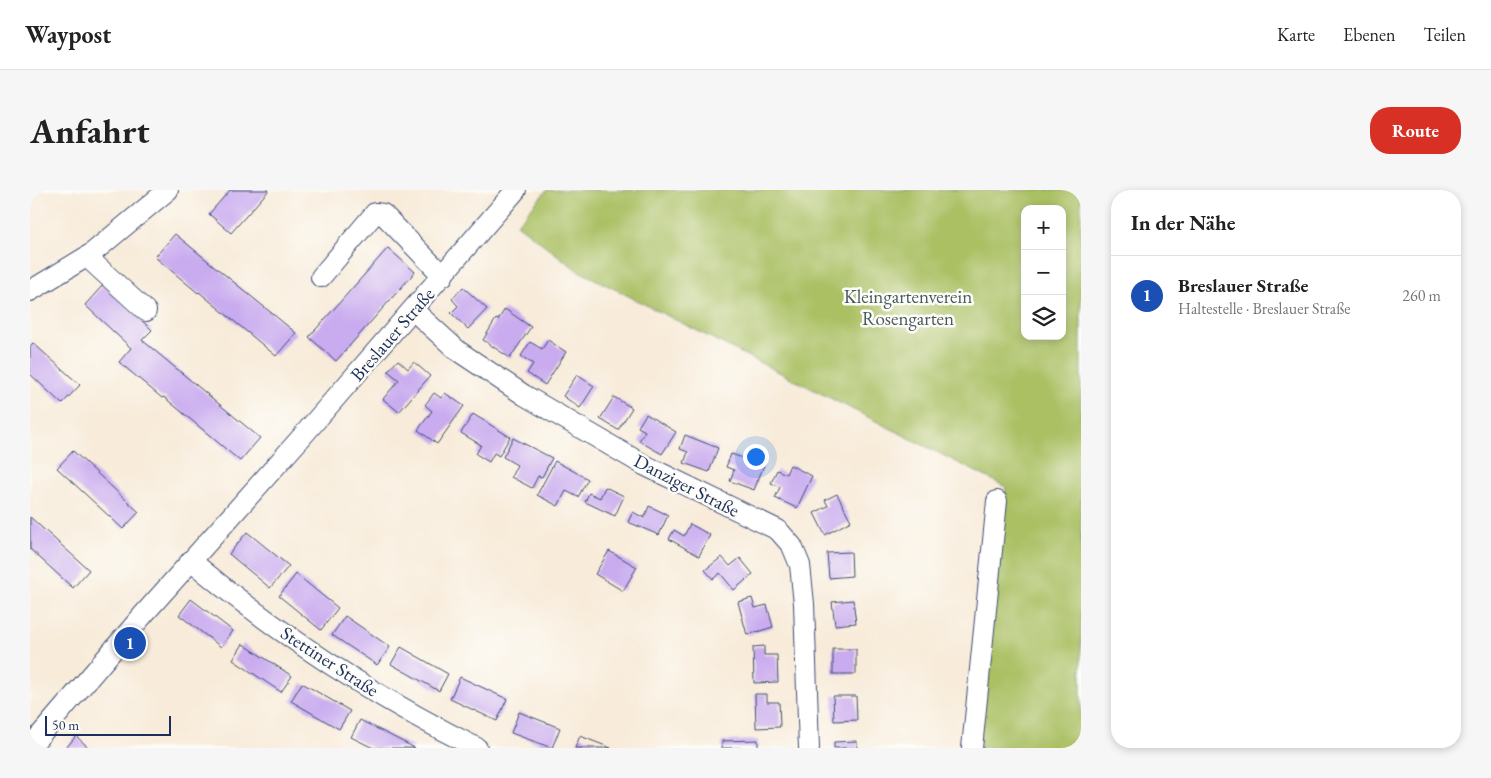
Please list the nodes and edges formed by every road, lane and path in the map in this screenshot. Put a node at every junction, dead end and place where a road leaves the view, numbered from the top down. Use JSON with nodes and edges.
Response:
{"nodes":[{"id":1,"x":168,"y":190,"type":"edge"},
{"id":2,"x":516,"y":190,"type":"edge"},
{"id":3,"x":87,"y":257,"type":"junction"},
{"id":4,"x":443,"y":276,"type":"junction"},
{"id":5,"x":321,"y":277,"type":"dead end"},
{"id":6,"x":30,"y":291,"type":"edge"},
{"id":7,"x":413,"y":310,"type":"junction"},
{"id":8,"x":146,"y":311,"type":"dead end"},
{"id":9,"x":997,"y":501,"type":"dead end"},
{"id":10,"x":190,"y":561,"type":"junction"},
{"id":11,"x":30,"y":747,"type":"edge"},
{"id":12,"x":477,"y":748,"type":"edge"},
{"id":13,"x":809,"y":748,"type":"edge"},
{"id":14,"x":972,"y":748,"type":"edge"}],
"edges":[{"from":1,"to":3,"type":"street"},
{"from":2,"to":4,"type":"street","name":"Breslauer Straße"},
{"from":3,"to":6,"type":"street"},
{"from":3,"to":8,"type":"street"},
{"from":4,"to":5,"type":"street"},
{"from":4,"to":7,"type":"street","name":"Breslauer Straße"},
{"from":7,"to":10,"type":"street","name":"Breslauer Straße"},
{"from":7,"to":13,"type":"street","name":"Danziger Straße"},
{"from":9,"to":14,"type":"street"},
{"from":10,"to":11,"type":"street","name":"Breslauer Straße"},
{"from":10,"to":12,"type":"street","name":"Stettiner Straße"}]}
